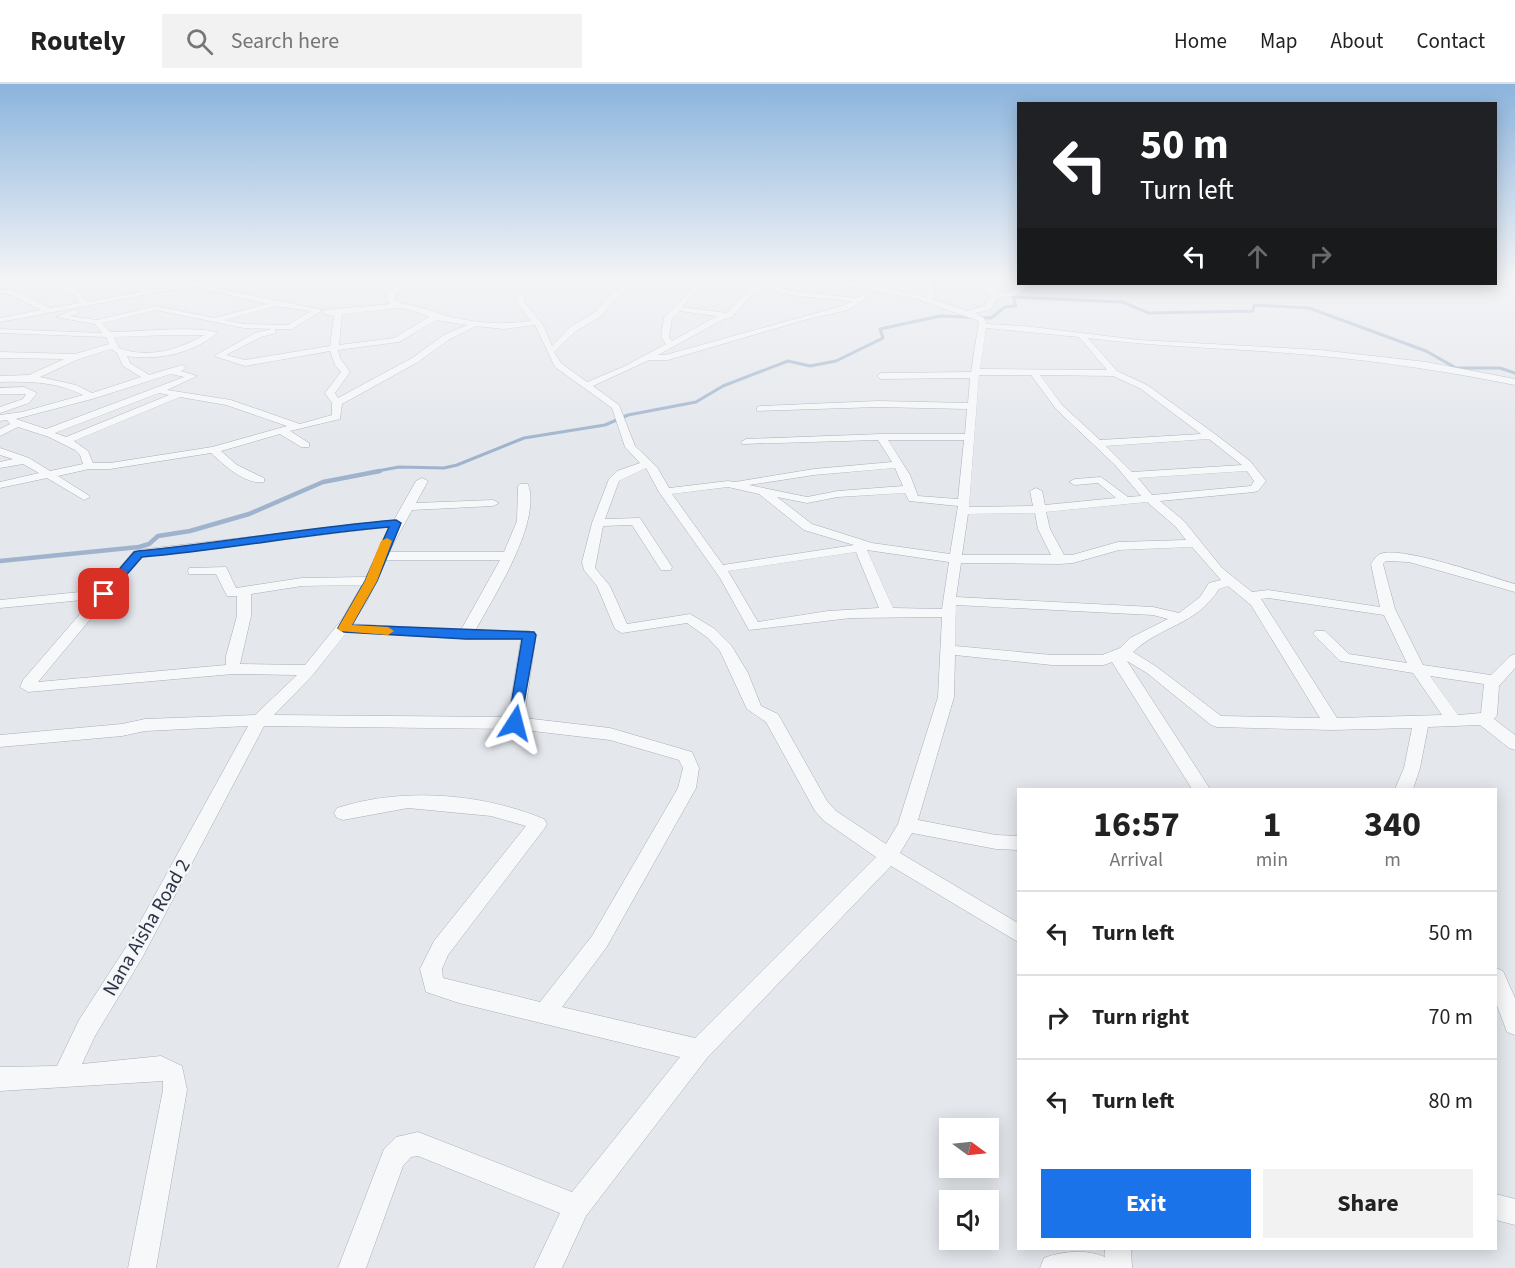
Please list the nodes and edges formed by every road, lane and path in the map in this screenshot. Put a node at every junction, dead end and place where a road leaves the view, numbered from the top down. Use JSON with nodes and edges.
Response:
{"nodes":[{"id":1,"x":6,"y":332,"type":"edge"},
{"id":2,"x":50,"y":332,"type":"edge"},
{"id":3,"x":106,"y":332,"type":"edge"},
{"id":4,"x":269,"y":332,"type":"edge"},
{"id":5,"x":334,"y":332,"type":"edge"},
{"id":6,"x":409,"y":332,"type":"edge"},
{"id":7,"x":450,"y":332,"type":"edge"},
{"id":8,"x":541,"y":332,"type":"edge"},
{"id":9,"x":570,"y":332,"type":"edge"},
{"id":10,"x":666,"y":332,"type":"edge"},
{"id":11,"x":695,"y":332,"type":"edge"},
{"id":12,"x":753,"y":332,"type":"edge"},
{"id":13,"x":980,"y":332,"type":"edge"},
{"id":14,"x":1052,"y":332,"type":"edge"},
{"id":15,"x":46,"y":334,"type":"junction"},
{"id":16,"x":69,"y":335,"type":"junction"},
{"id":17,"x":109,"y":335,"type":"junction"},
{"id":18,"x":1083,"y":337,"type":"junction"},
{"id":19,"x":114,"y":345,"type":"junction"},
{"id":20,"x":670,"y":345,"type":"junction"},
{"id":21,"x":32,"y":346,"type":"dead end"},
{"id":22,"x":335,"y":347,"type":"junction"},
{"id":23,"x":0,"y":348,"type":"edge"},
{"id":24,"x":122,"y":352,"type":"junction"},
{"id":25,"x":550,"y":352,"type":"junction"},
{"id":26,"x":145,"y":354,"type":"junction"},
{"id":27,"x":4,"y":355,"type":"edge"},
{"id":28,"x":76,"y":357,"type":"junction"},
{"id":29,"x":649,"y":357,"type":"junction"},
{"id":30,"x":174,"y":372,"type":"junction"},
{"id":31,"x":1033,"y":372,"type":"junction"},
{"id":32,"x":1114,"y":372,"type":"junction"},
{"id":33,"x":975,"y":373,"type":"junction"},
{"id":34,"x":881,"y":375,"type":"dead end"},
{"id":35,"x":32,"y":378,"type":"junction"},
{"id":36,"x":148,"y":378,"type":"junction"},
{"id":37,"x":0,"y":379,"type":"edge"},
{"id":38,"x":1515,"y":382,"type":"edge"},
{"id":39,"x":586,"y":385,"type":"junction"},
{"id":40,"x":158,"y":390,"type":"junction"},
{"id":41,"x":0,"y":391,"type":"edge"},
{"id":42,"x":176,"y":394,"type":"junction"},
{"id":43,"x":89,"y":397,"type":"junction"},
{"id":44,"x":337,"y":403,"type":"junction"},
{"id":45,"x":972,"y":406,"type":"junction"},
{"id":46,"x":760,"y":409,"type":"dead end"},
{"id":47,"x":0,"y":410,"type":"edge"},
{"id":48,"x":44,"y":410,"type":"junction"},
{"id":49,"x":0,"y":418,"type":"edge"},
{"id":50,"x":14,"y":420,"type":"junction"},
{"id":51,"x":80,"y":420,"type":"junction"},
{"id":52,"x":300,"y":427,"type":"junction"},
{"id":53,"x":281,"y":430,"type":"junction"},
{"id":54,"x":0,"y":433,"type":"edge"},
{"id":55,"x":45,"y":433,"type":"junction"},
{"id":56,"x":881,"y":436,"type":"junction"},
{"id":57,"x":1211,"y":436,"type":"junction"},
{"id":58,"x":971,"y":437,"type":"junction"},
{"id":59,"x":65,"y":441,"type":"junction"},
{"id":60,"x":746,"y":442,"type":"dead end"},
{"id":61,"x":1098,"y":443,"type":"junction"},
{"id":62,"x":305,"y":445,"type":"dead end"},
{"id":63,"x":213,"y":450,"type":"junction"},
{"id":64,"x":0,"y":451,"type":"edge"},
{"id":65,"x":25,"y":460,"type":"junction"},
{"id":66,"x":647,"y":464,"type":"junction"},
{"id":67,"x":0,"y":465,"type":"edge"},
{"id":68,"x":898,"y":465,"type":"junction"},
{"id":69,"x":89,"y":466,"type":"junction"},
{"id":70,"x":1251,"y":468,"type":"junction"},
{"id":71,"x":51,"y":475,"type":"junction"},
{"id":72,"x":1129,"y":475,"type":"junction"},
{"id":73,"x":260,"y":480,"type":"dead end"},
{"id":74,"x":422,"y":481,"type":"dead end"},
{"id":75,"x":1076,"y":482,"type":"dead end"},
{"id":76,"x":728,"y":484,"type":"junction"},
{"id":77,"x":0,"y":485,"type":"edge"},
{"id":78,"x":524,"y":486,"type":"dead end"},
{"id":79,"x":909,"y":489,"type":"junction"},
{"id":80,"x":761,"y":491,"type":"junction"},
{"id":81,"x":1036,"y":491,"type":"dead end"},
{"id":82,"x":665,"y":492,"type":"junction"},
{"id":83,"x":84,"y":497,"type":"dead end"},
{"id":84,"x":1149,"y":498,"type":"junction"},
{"id":85,"x":1126,"y":501,"type":"junction"},
{"id":86,"x":493,"y":503,"type":"dead end"},
{"id":87,"x":408,"y":507,"type":"junction"},
{"id":88,"x":963,"y":507,"type":"junction"},
{"id":89,"x":1038,"y":509,"type":"junction"},
{"id":90,"x":396,"y":523,"type":"junction"},
{"id":91,"x":600,"y":523,"type":"junction"},
{"id":92,"x":1197,"y":543,"type":"junction"},
{"id":93,"x":865,"y":546,"type":"junction"},
{"id":94,"x":381,"y":556,"type":"junction"},
{"id":95,"x":508,"y":556,"type":"junction"},
{"id":96,"x":957,"y":559,"type":"junction"},
{"id":97,"x":1060,"y":560,"type":"junction"},
{"id":98,"x":666,"y":567,"type":"dead end"},
{"id":99,"x":719,"y":569,"type":"junction"},
{"id":100,"x":194,"y":571,"type":"dead end"},
{"id":101,"x":371,"y":581,"type":"junction"},
{"id":102,"x":1228,"y":582,"type":"junction"},
{"id":103,"x":1515,"y":588,"type":"edge"},
{"id":104,"x":244,"y":592,"type":"junction"},
{"id":105,"x":104,"y":594,"type":"junction"},
{"id":106,"x":1248,"y":597,"type":"junction"},
{"id":107,"x":0,"y":604,"type":"edge"},
{"id":108,"x":949,"y":607,"type":"junction"},
{"id":109,"x":886,"y":610,"type":"junction"},
{"id":110,"x":1389,"y":612,"type":"junction"},
{"id":111,"x":1183,"y":618,"type":"junction"},
{"id":112,"x":344,"y":628,"type":"junction"},
{"id":113,"x":1320,"y":634,"type":"dead end"},
{"id":114,"x":466,"y":635,"type":"junction"},
{"id":115,"x":949,"y":650,"type":"junction"},
{"id":116,"x":1122,"y":652,"type":"junction"},
{"id":117,"x":1515,"y":659,"type":"edge"},
{"id":118,"x":234,"y":669,"type":"junction"},
{"id":119,"x":1416,"y":669,"type":"junction"},
{"id":120,"x":309,"y":670,"type":"junction"},
{"id":121,"x":1504,"y":677,"type":"edge"},
{"id":122,"x":1483,"y":719,"type":"junction"},
{"id":123,"x":259,"y":720,"type":"junction"},
{"id":124,"x":1454,"y":721,"type":"junction"},
{"id":125,"x":1420,"y":722,"type":"junction"},
{"id":126,"x":515,"y":723,"type":"junction"},
{"id":127,"x":1332,"y":724,"type":"junction"},
{"id":128,"x":1514,"y":741,"type":"edge"},
{"id":129,"x":1,"y":742,"type":"edge"},
{"id":130,"x":1408,"y":786,"type":"edge"},
{"id":131,"x":1200,"y":788,"type":"edge"},
{"id":132,"x":343,"y":813,"type":"dead end"},
{"id":133,"x":907,"y":825,"type":"junction"},
{"id":134,"x":1017,"y":843,"type":"edge"},
{"id":135,"x":889,"y":856,"type":"junction"},
{"id":136,"x":1017,"y":932,"type":"edge"},
{"id":137,"x":1497,"y":980,"type":"edge"},
{"id":138,"x":545,"y":1012,"type":"junction"},
{"id":139,"x":1515,"y":1024,"type":"edge"},
{"id":140,"x":699,"y":1050,"type":"junction"},
{"id":141,"x":64,"y":1077,"type":"junction"},
{"id":142,"x":0,"y":1079,"type":"edge"},
{"id":143,"x":577,"y":1207,"type":"junction"},
{"id":144,"x":1497,"y":1207,"type":"edge"},
{"id":145,"x":1515,"y":1212,"type":"edge"},
{"id":146,"x":1118,"y":1250,"type":"edge"},
{"id":147,"x":142,"y":1268,"type":"edge"},
{"id":148,"x":352,"y":1268,"type":"edge"},
{"id":149,"x":548,"y":1268,"type":"edge"},
{"id":150,"x":1054,"y":1268,"type":"edge"},
{"id":151,"x":1099,"y":1268,"type":"edge"},
{"id":152,"x":1118,"y":1268,"type":"edge"}],
"edges":[{"from":1,"to":15,"type":"street"},
{"from":2,"to":15,"type":"street"},
{"from":3,"to":17,"type":"street"},
{"from":4,"to":22,"type":"street"},
{"from":5,"to":22,"type":"street"},
{"from":6,"to":22,"type":"street"},
{"from":7,"to":44,"type":"street"},
{"from":8,"to":25,"type":"street"},
{"from":9,"to":25,"type":"street"},
{"from":10,"to":20,"type":"street"},
{"from":11,"to":20,"type":"street"},
{"from":12,"to":29,"type":"street"},
{"from":13,"to":33,"type":"street"},
{"from":14,"to":18,"type":"street"},
{"from":15,"to":16,"type":"street"},
{"from":16,"to":17,"type":"street"},
{"from":16,"to":27,"type":"street"},
{"from":17,"to":19,"type":"street"},
{"from":17,"to":26,"type":"street"},
{"from":18,"to":32,"type":"street"},
{"from":18,"to":38,"type":"street"},
{"from":19,"to":24,"type":"street"},
{"from":19,"to":28,"type":"street"},
{"from":20,"to":29,"type":"street"},
{"from":21,"to":23,"type":"street"},
{"from":22,"to":44,"type":"street"},
{"from":24,"to":26,"type":"street"},
{"from":24,"to":36,"type":"street"},
{"from":25,"to":39,"type":"street"},
{"from":26,"to":30,"type":"street"},
{"from":27,"to":28,"type":"street"},
{"from":28,"to":35,"type":"street"},
{"from":29,"to":39,"type":"street"},
{"from":30,"to":36,"type":"street"},
{"from":30,"to":40,"type":"street"},
{"from":31,"to":32,"type":"street"},
{"from":31,"to":33,"type":"street"},
{"from":31,"to":61,"type":"street"},
{"from":32,"to":57,"type":"street"},
{"from":33,"to":34,"type":"street"},
{"from":33,"to":45,"type":"street"},
{"from":35,"to":37,"type":"street"},
{"from":35,"to":43,"type":"street"},
{"from":36,"to":43,"type":"street"},
{"from":39,"to":66,"type":"street"},
{"from":40,"to":42,"type":"street"},
{"from":40,"to":51,"type":"street"},
{"from":41,"to":47,"type":"street"},
{"from":42,"to":52,"type":"street"},
{"from":42,"to":59,"type":"street"},
{"from":43,"to":48,"type":"street"},
{"from":44,"to":52,"type":"street"},
{"from":45,"to":46,"type":"street"},
{"from":45,"to":58,"type":"street"},
{"from":48,"to":50,"type":"street"},
{"from":48,"to":51,"type":"street"},
{"from":49,"to":50,"type":"street"},
{"from":50,"to":54,"type":"street"},
{"from":50,"to":55,"type":"street"},
{"from":51,"to":55,"type":"street"},
{"from":52,"to":53,"type":"street"},
{"from":53,"to":62,"type":"street"},
{"from":53,"to":63,"type":"street"},
{"from":55,"to":59,"type":"street"},
{"from":56,"to":58,"type":"street"},
{"from":56,"to":60,"type":"street"},
{"from":56,"to":68,"type":"street"},
{"from":57,"to":61,"type":"street"},
{"from":57,"to":70,"type":"street"},
{"from":58,"to":88,"type":"street"},
{"from":59,"to":69,"type":"street"},
{"from":61,"to":72,"type":"street"},
{"from":63,"to":69,"type":"street"},
{"from":63,"to":73,"type":"street"},
{"from":64,"to":65,"type":"street"},
{"from":65,"to":67,"type":"street"},
{"from":65,"to":71,"type":"street"},
{"from":66,"to":82,"type":"street"},
{"from":66,"to":91,"type":"street"},
{"from":68,"to":76,"type":"street"},
{"from":68,"to":79,"type":"street"},
{"from":69,"to":71,"type":"street"},
{"from":70,"to":72,"type":"street"},
{"from":70,"to":84,"type":"street"},
{"from":71,"to":77,"type":"street"},
{"from":71,"to":83,"type":"street"},
{"from":72,"to":84,"type":"street"},
{"from":74,"to":87,"type":"street","name":"Nana Aisha Road 2"},
{"from":75,"to":85,"type":"street"},
{"from":76,"to":80,"type":"street"},
{"from":76,"to":82,"type":"street"},
{"from":78,"to":95,"type":"street"},
{"from":79,"to":80,"type":"street"},
{"from":79,"to":88,"type":"street"},
{"from":80,"to":93,"type":"street"},
{"from":81,"to":89,"type":"street"},
{"from":82,"to":99,"type":"street"},
{"from":84,"to":85,"type":"street"},
{"from":84,"to":92,"type":"street"},
{"from":85,"to":89,"type":"street"},
{"from":86,"to":87,"type":"street"},
{"from":87,"to":90,"type":"street","name":"Nana Aisha Road 2"},
{"from":88,"to":89,"type":"street"},
{"from":88,"to":96,"type":"street"},
{"from":89,"to":97,"type":"street"},
{"from":90,"to":94,"type":"street","name":"Nana Aisha Road 2"},
{"from":90,"to":105,"type":"street"},
{"from":91,"to":98,"type":"street"},
{"from":91,"to":135,"type":"street"},
{"from":92,"to":97,"type":"street"},
{"from":92,"to":102,"type":"street"},
{"from":93,"to":96,"type":"street"},
{"from":93,"to":99,"type":"street"},
{"from":93,"to":109,"type":"street"},
{"from":94,"to":95,"type":"street"},
{"from":94,"to":101,"type":"street","name":"Nana Aisha Road 2"},
{"from":95,"to":114,"type":"street"},
{"from":96,"to":97,"type":"street"},
{"from":96,"to":108,"type":"street"},
{"from":99,"to":109,"type":"street"},
{"from":100,"to":104,"type":"street"},
{"from":101,"to":104,"type":"street"},
{"from":101,"to":112,"type":"street","name":"Nana Aisha Road 2"},
{"from":102,"to":106,"type":"street"},
{"from":102,"to":111,"type":"street"},
{"from":103,"to":110,"type":"street"},
{"from":104,"to":118,"type":"street"},
{"from":105,"to":107,"type":"street"},
{"from":105,"to":118,"type":"street"},
{"from":106,"to":110,"type":"street"},
{"from":106,"to":127,"type":"street"},
{"from":108,"to":109,"type":"street"},
{"from":108,"to":111,"type":"street"},
{"from":108,"to":115,"type":"street"},
{"from":110,"to":119,"type":"street"},
{"from":111,"to":116,"type":"street"},
{"from":112,"to":114,"type":"street"},
{"from":112,"to":120,"type":"street","name":"Nana Aisha Road 2"},
{"from":113,"to":119,"type":"street"},
{"from":114,"to":126,"type":"street"},
{"from":115,"to":116,"type":"street"},
{"from":115,"to":133,"type":"street"},
{"from":116,"to":127,"type":"street"},
{"from":116,"to":131,"type":"street"},
{"from":117,"to":121,"type":"street"},
{"from":118,"to":120,"type":"street"},
{"from":119,"to":121,"type":"street"},
{"from":119,"to":124,"type":"street"},
{"from":120,"to":123,"type":"street","name":"Nana Aisha Road 2"},
{"from":121,"to":122,"type":"street"},
{"from":122,"to":124,"type":"street"},
{"from":122,"to":128,"type":"street"},
{"from":123,"to":126,"type":"street"},
{"from":123,"to":129,"type":"street"},
{"from":123,"to":141,"type":"street","name":"Nana Aisha Road 2"},
{"from":124,"to":125,"type":"street"},
{"from":125,"to":127,"type":"street"},
{"from":125,"to":130,"type":"street"},
{"from":126,"to":138,"type":"street"},
{"from":132,"to":138,"type":"street"},
{"from":133,"to":134,"type":"street"},
{"from":133,"to":135,"type":"street"},
{"from":135,"to":136,"type":"street"},
{"from":135,"to":140,"type":"street"},
{"from":137,"to":139,"type":"street"},
{"from":138,"to":140,"type":"street"},
{"from":140,"to":143,"type":"street"},
{"from":141,"to":142,"type":"street"},
{"from":141,"to":147,"type":"street"},
{"from":143,"to":148,"type":"street"},
{"from":143,"to":149,"type":"street"},
{"from":144,"to":145,"type":"street"},
{"from":146,"to":152,"type":"street"},
{"from":150,"to":151,"type":"street"}]}
